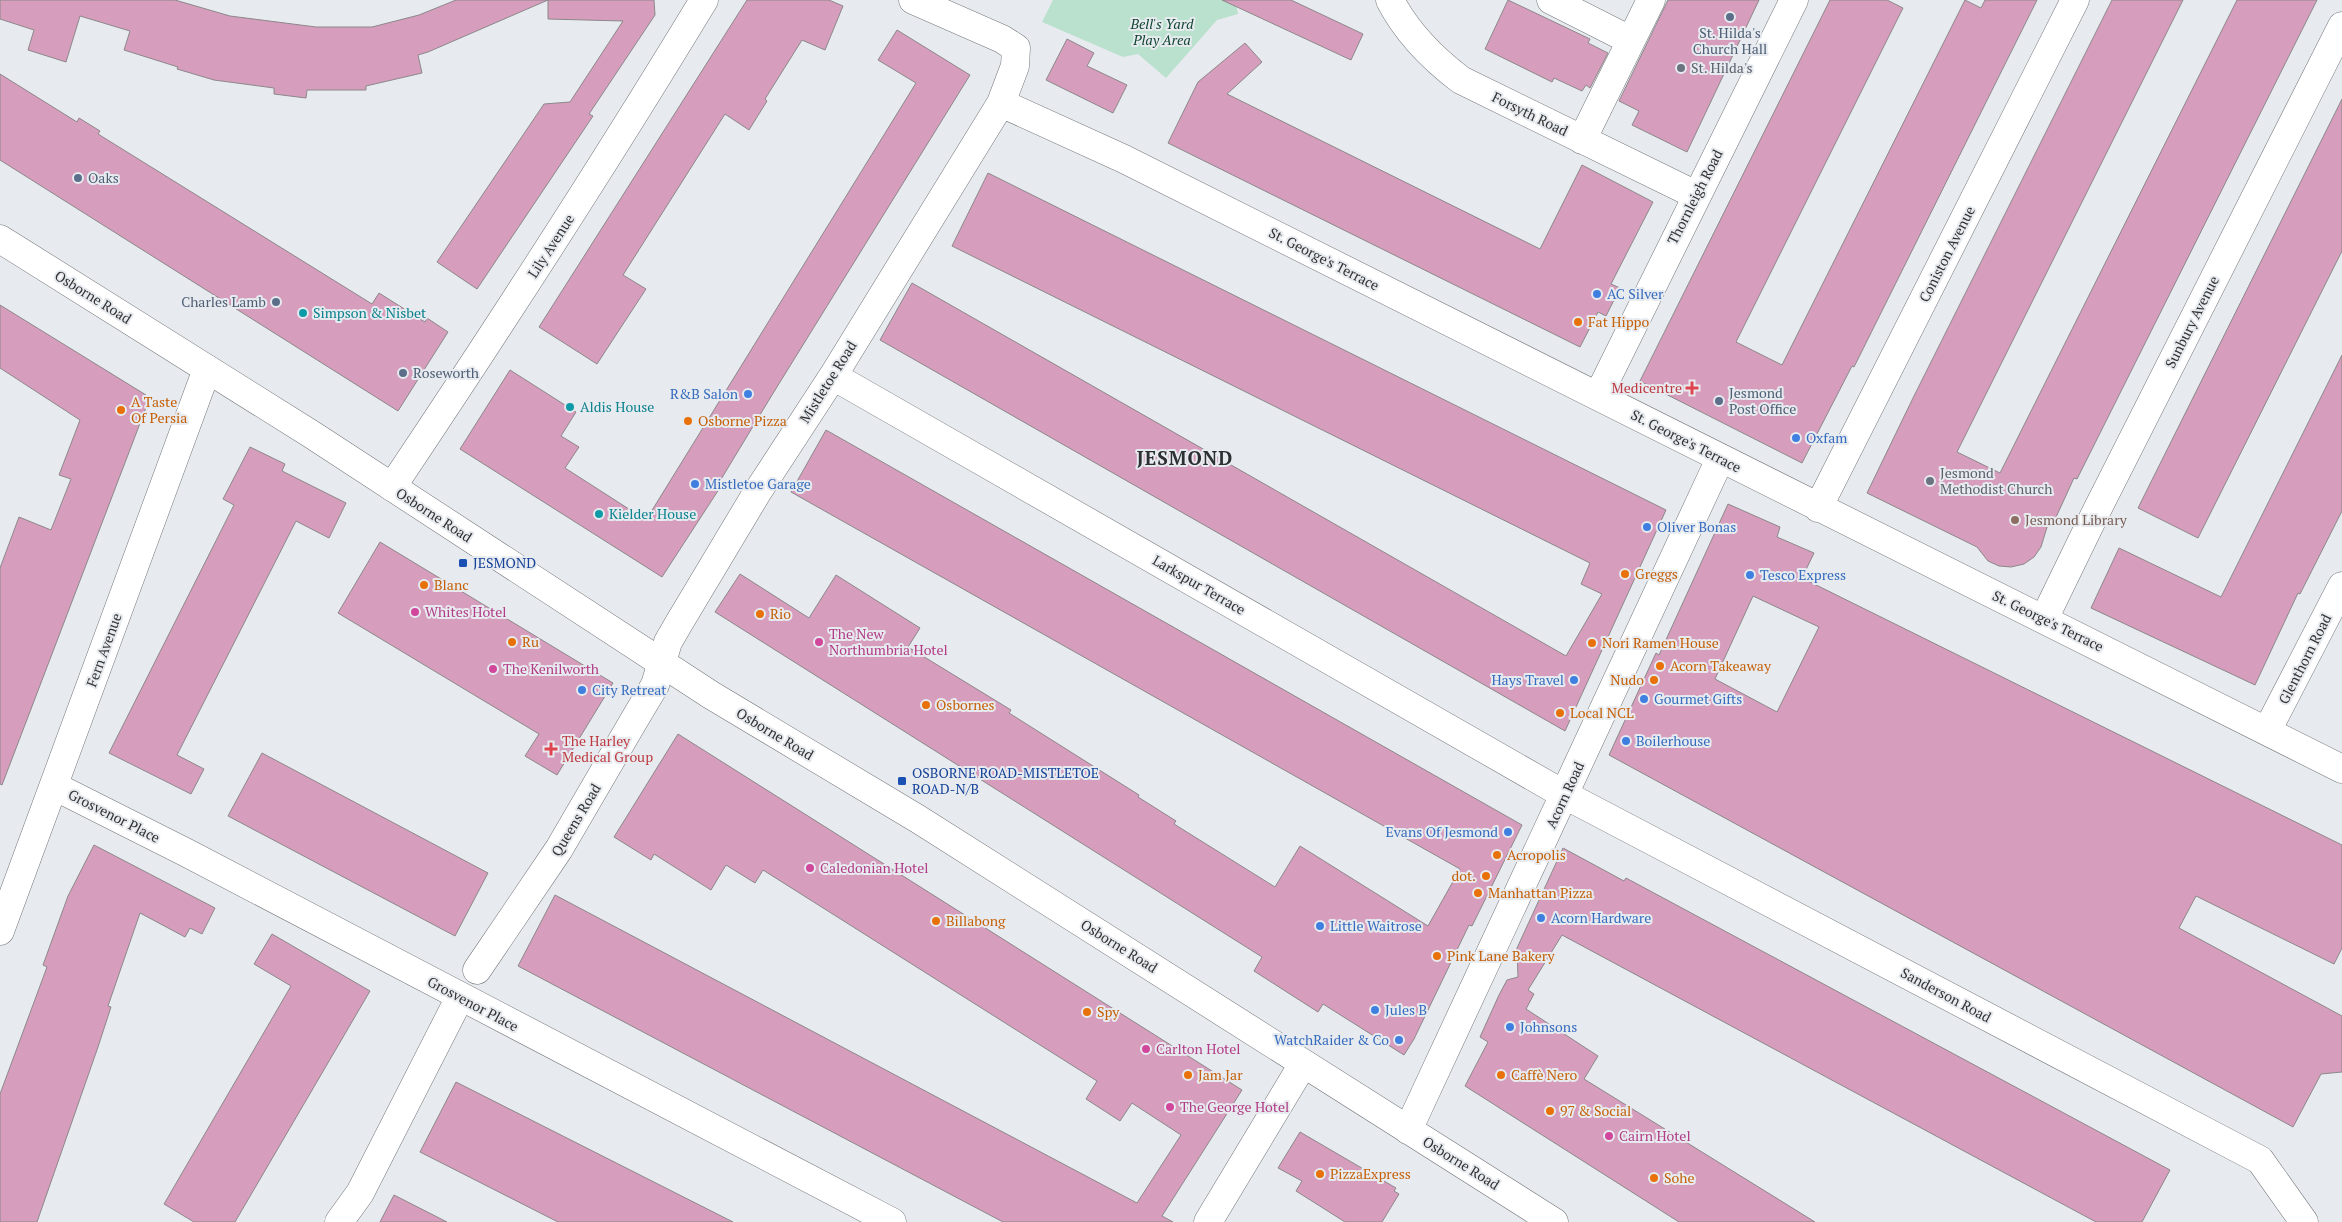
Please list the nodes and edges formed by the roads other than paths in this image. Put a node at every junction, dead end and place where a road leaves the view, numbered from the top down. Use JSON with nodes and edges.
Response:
{"nodes":[{"id":1,"x":704,"y":0,"type":"edge"},
{"id":2,"x":913,"y":0,"type":"edge"},
{"id":3,"x":1390,"y":0,"type":"edge"},
{"id":4,"x":1551,"y":0,"type":"edge"},
{"id":5,"x":1651,"y":0,"type":"edge"},
{"id":6,"x":1794,"y":0,"type":"edge"},
{"id":7,"x":2075,"y":0,"type":"edge"},
{"id":8,"x":2342,"y":26,"type":"edge"},
{"id":9,"x":1630,"y":40,"type":"junction"},
{"id":10,"x":1001,"y":103,"type":"junction"},
{"id":11,"x":1582,"y":140,"type":"junction"},
{"id":12,"x":1696,"y":195,"type":"junction"},
{"id":13,"x":0,"y":239,"type":"edge"},
{"id":14,"x":207,"y":369,"type":"junction"},
{"id":15,"x":833,"y":376,"type":"junction"},
{"id":16,"x":1598,"y":396,"type":"junction"},
{"id":17,"x":1720,"y":459,"type":"junction"},
{"id":18,"x":392,"y":488,"type":"junction"},
{"id":19,"x":1818,"y":508,"type":"junction"},
{"id":20,"x":2342,"y":586,"type":"edge"},
{"id":21,"x":2044,"y":619,"type":"junction"},
{"id":22,"x":661,"y":663,"type":"junction"},
{"id":23,"x":2267,"y":732,"type":"junction"},
{"id":24,"x":2342,"y":769,"type":"edge"},
{"id":25,"x":54,"y":786,"type":"junction"},
{"id":26,"x":1565,"y":795,"type":"junction"},
{"id":27,"x":0,"y":931,"type":"edge"},
{"id":28,"x":477,"y":970,"type":"dead end"},
{"id":29,"x":460,"y":997,"type":"junction"},
{"id":30,"x":1303,"y":1064,"type":"junction"},
{"id":31,"x":1408,"y":1130,"type":"junction"},
{"id":32,"x":339,"y":1222,"type":"edge"},
{"id":33,"x":892,"y":1222,"type":"edge"},
{"id":34,"x":1208,"y":1222,"type":"edge"},
{"id":35,"x":1554,"y":1222,"type":"edge"},
{"id":36,"x":2304,"y":1222,"type":"edge"}],
"edges":[{"from":1,"to":18,"type":"street","name":"Lily Avenue"},
{"from":2,"to":10,"type":"street","name":"Mistletoe Road"},
{"from":3,"to":11,"type":"street","name":"Forsyth Road"},
{"from":4,"to":9,"type":"street"},
{"from":5,"to":9,"type":"street"},
{"from":6,"to":12,"type":"street","name":"Thornleigh Road"},
{"from":7,"to":19,"type":"street","name":"Coniston Avenue"},
{"from":8,"to":21,"type":"street","name":"Sunbury Avenue"},
{"from":9,"to":11,"type":"street"},
{"from":10,"to":15,"type":"street","name":"Mistletoe Road"},
{"from":10,"to":16,"type":"street","name":"St. George's Terrace"},
{"from":11,"to":12,"type":"street","name":"Forsyth Road"},
{"from":12,"to":16,"type":"street","name":"Thornleigh Road"},
{"from":13,"to":14,"type":"street","name":"Osborne Road"},
{"from":14,"to":18,"type":"street","name":"Osborne Road"},
{"from":14,"to":25,"type":"street","name":"Fern Avenue"},
{"from":15,"to":22,"type":"street","name":"Mistletoe Road"},
{"from":15,"to":26,"type":"street","name":"Larkspur Terrace"},
{"from":16,"to":17,"type":"street","name":"St. George's Terrace"},
{"from":17,"to":19,"type":"street","name":"St. George's Terrace"},
{"from":17,"to":26,"type":"street","name":"Acorn Road"},
{"from":18,"to":22,"type":"street","name":"Osborne Road"},
{"from":19,"to":21,"type":"street","name":"St. George's Terrace"},
{"from":20,"to":23,"type":"street","name":"Glenthorn Road"},
{"from":21,"to":23,"type":"street","name":"St. George's Terrace"},
{"from":22,"to":28,"type":"street","name":"Queens Road"},
{"from":22,"to":30,"type":"street","name":"Osborne Road"},
{"from":23,"to":24,"type":"street","name":"St. George's Terrace"},
{"from":25,"to":27,"type":"street","name":"Fern Avenue"},
{"from":25,"to":29,"type":"street","name":"Grosvenor Place"},
{"from":26,"to":31,"type":"street","name":"Acorn Road"},
{"from":26,"to":36,"type":"street","name":"Sanderson Road"},
{"from":29,"to":32,"type":"street"},
{"from":29,"to":33,"type":"street","name":"Grosvenor Place"},
{"from":30,"to":31,"type":"street","name":"Osborne Road"},
{"from":30,"to":34,"type":"street"},
{"from":31,"to":35,"type":"street","name":"Osborne Road"}]}
